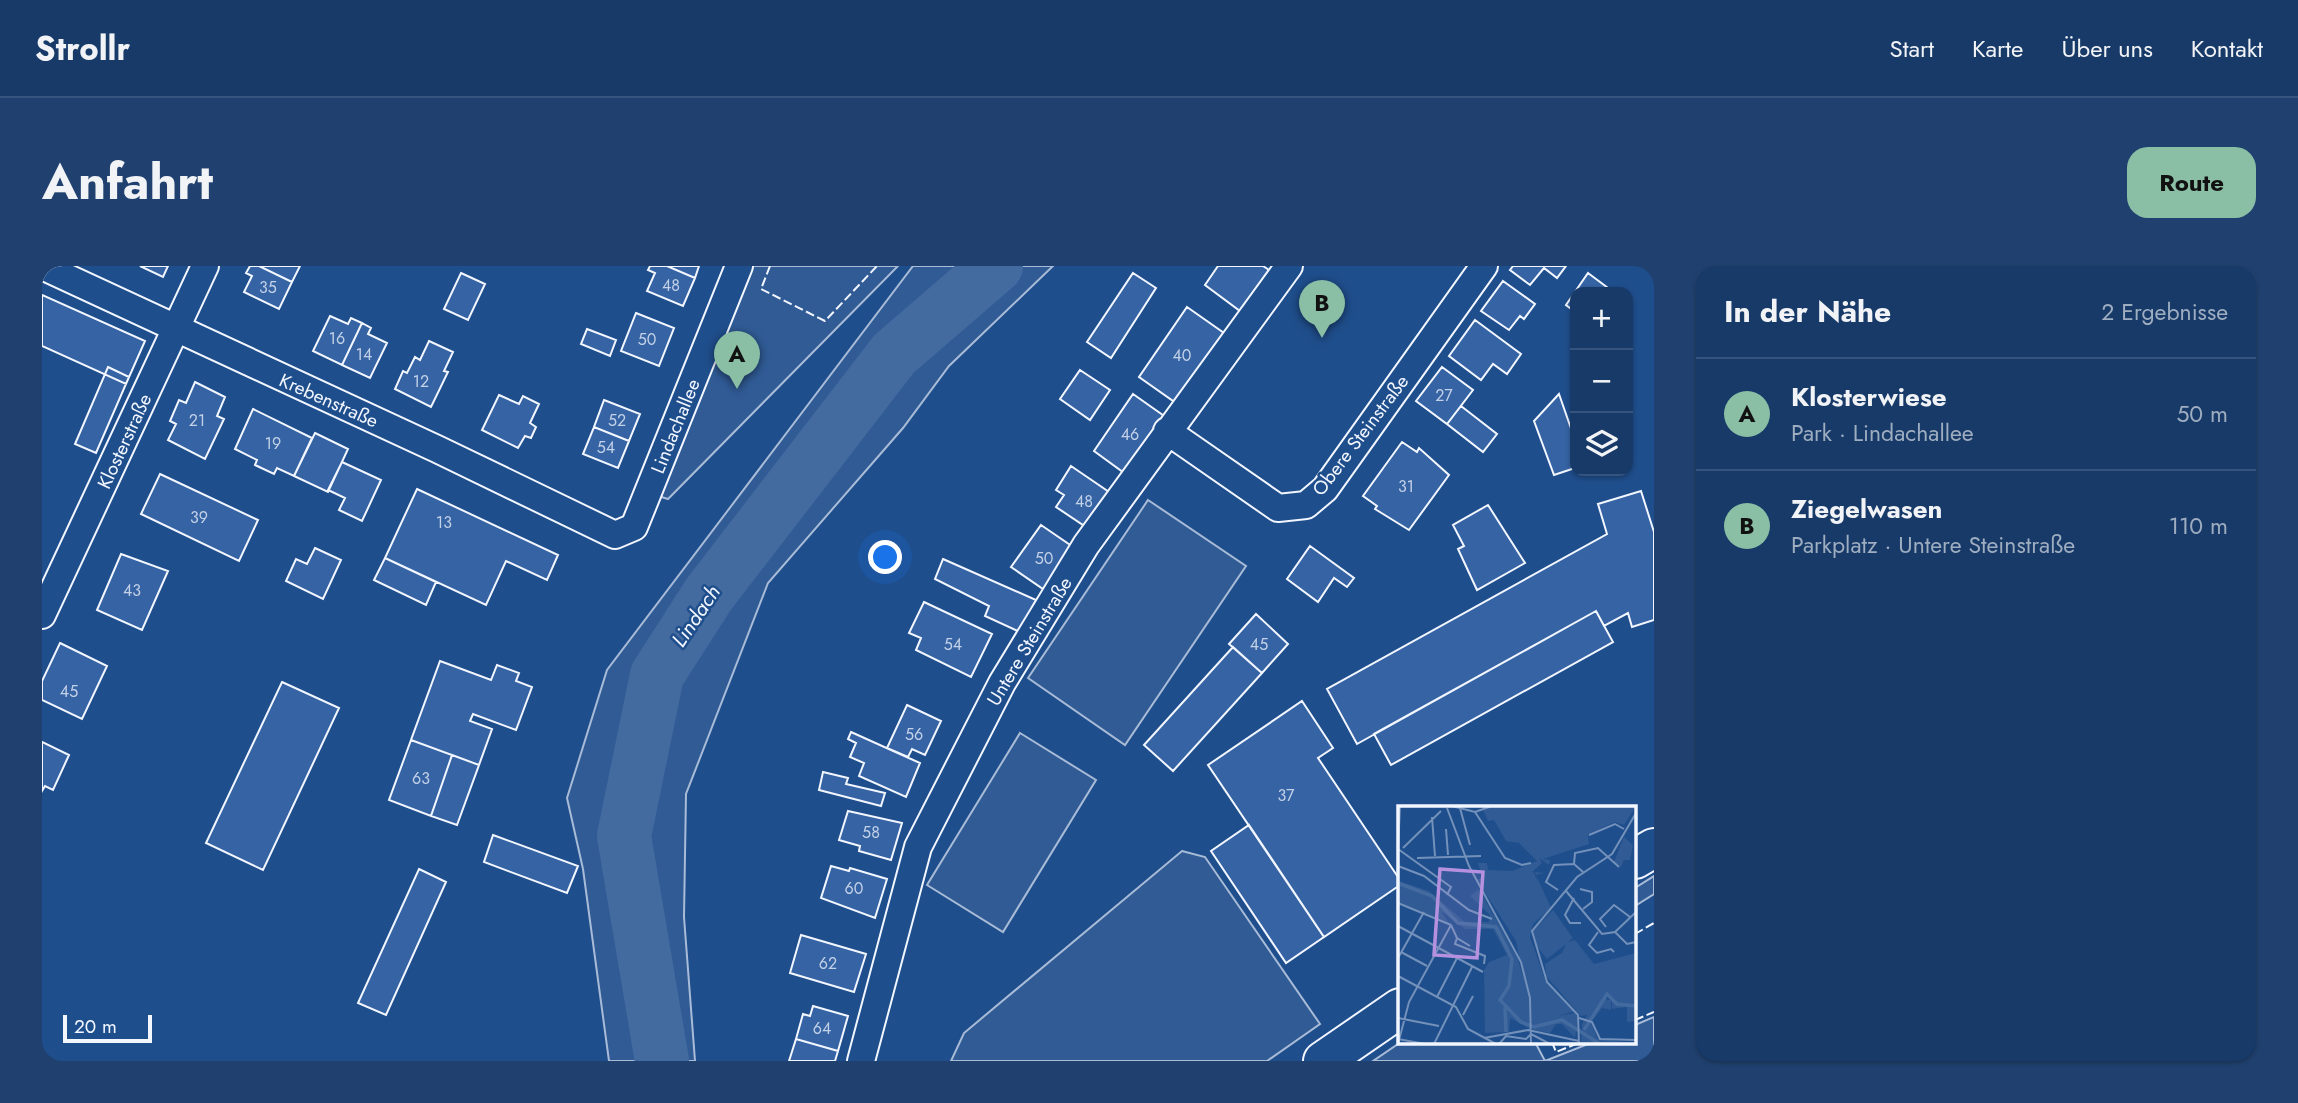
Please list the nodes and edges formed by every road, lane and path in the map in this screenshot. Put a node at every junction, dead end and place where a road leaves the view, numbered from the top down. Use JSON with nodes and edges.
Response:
{"nodes":[{"id":1,"x":42,"y":266,"type":"edge"},
{"id":2,"x":205,"y":266,"type":"edge"},
{"id":3,"x":739,"y":266,"type":"edge"},
{"id":4,"x":1289,"y":266,"type":"edge"},
{"id":5,"x":1484,"y":266,"type":"edge"},
{"id":6,"x":177,"y":331,"type":"junction"},
{"id":7,"x":1167,"y":431,"type":"junction"},
{"id":8,"x":615,"y":535,"type":"joint"},
{"id":9,"x":42,"y":615,"type":"edge"},
{"id":10,"x":1654,"y":848,"type":"edge"},
{"id":11,"x":1636,"y":858,"type":"edge"},
{"id":12,"x":1398,"y":1009,"type":"edge"},
{"id":13,"x":860,"y":1061,"type":"edge"},
{"id":14,"x":1323,"y":1061,"type":"edge"}],
"edges":[{"from":1,"to":6,"type":"street","name":"Krebenstraße"},
{"from":2,"to":6,"type":"street","name":"Klosterstraße"},
{"from":3,"to":8,"type":"street","name":"Lindachallee"},
{"from":4,"to":7,"type":"street","name":"Untere Steinstraße"},
{"from":5,"to":7,"type":"street","name":"Obere Steinstraße"},
{"from":6,"to":8,"type":"street","name":"Krebenstraße"},
{"from":6,"to":9,"type":"street","name":"Klosterstraße"},
{"from":7,"to":13,"type":"street","name":"Untere Steinstraße"},
{"from":10,"to":11,"type":"main road"},
{"from":12,"to":14,"type":"main road"}]}
